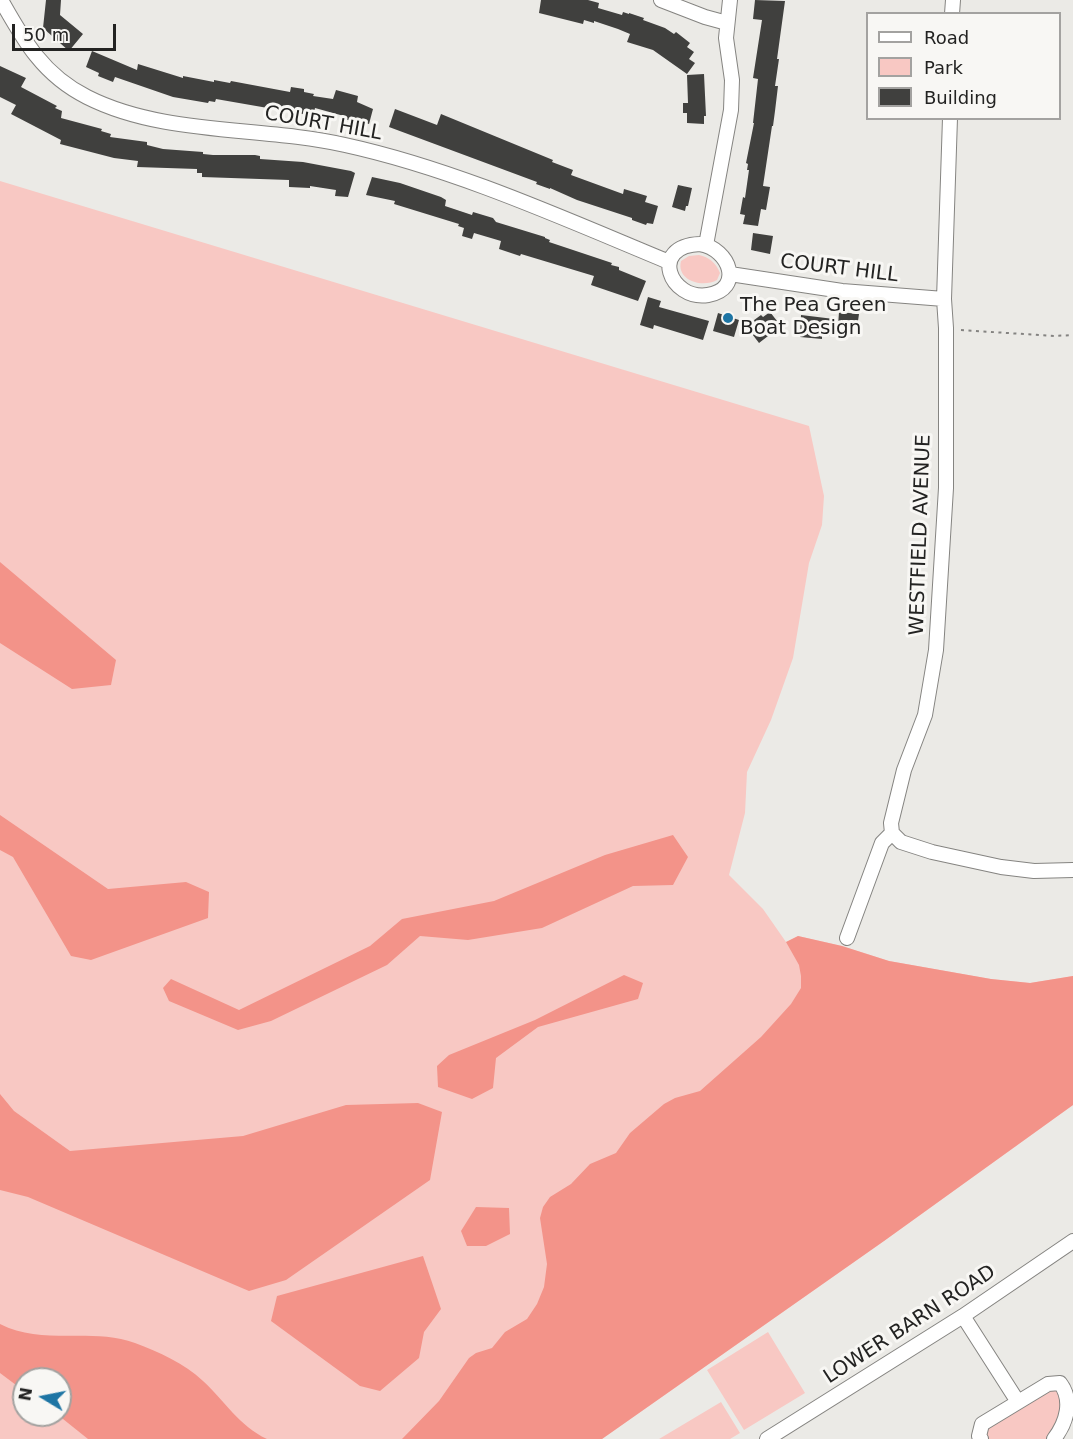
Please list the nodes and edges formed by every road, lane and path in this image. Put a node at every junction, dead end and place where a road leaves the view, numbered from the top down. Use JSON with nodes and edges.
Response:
{"nodes":[{"id":1,"x":1,"y":0,"type":"edge"},
{"id":2,"x":662,"y":0,"type":"edge"},
{"id":3,"x":730,"y":0,"type":"edge"},
{"id":4,"x":727,"y":23,"type":"junction"},
{"id":5,"x":950,"y":120,"type":"edge"},
{"id":6,"x":706,"y":245,"type":"junction"},
{"id":7,"x":669,"y":262,"type":"junction"},
{"id":8,"x":730,"y":274,"type":"junction"},
{"id":9,"x":944,"y":299,"type":"junction"},
{"id":10,"x":946,"y":328,"type":"junction"},
{"id":11,"x":1073,"y":335,"type":"edge"},
{"id":12,"x":892,"y":833,"type":"junction"},
{"id":13,"x":1073,"y":870,"type":"edge"},
{"id":14,"x":847,"y":938,"type":"dead end"},
{"id":15,"x":1073,"y":1241,"type":"edge"},
{"id":16,"x":963,"y":1316,"type":"junction"},
{"id":17,"x":1018,"y":1402,"type":"junction"},
{"id":18,"x":767,"y":1439,"type":"edge"},
{"id":19,"x":981,"y":1439,"type":"edge"},
{"id":20,"x":1054,"y":1439,"type":"edge"}],
"edges":[{"from":1,"to":7,"type":"street","name":"COURT HILL"},
{"from":2,"to":4,"type":"street"},
{"from":3,"to":4,"type":"street"},
{"from":4,"to":6,"type":"street"},
{"from":5,"to":9,"type":"street","name":"WESTFIELD AVENUE"},
{"from":6,"to":7,"type":"street"},
{"from":6,"to":8,"type":"street"},
{"from":7,"to":8,"type":"street"},
{"from":8,"to":9,"type":"street","name":"COURT HILL"},
{"from":9,"to":10,"type":"street","name":"WESTFIELD AVENUE"},
{"from":10,"to":11,"type":"path"},
{"from":10,"to":12,"type":"street","name":"WESTFIELD AVENUE"},
{"from":12,"to":13,"type":"street"},
{"from":12,"to":14,"type":"street","name":"WESTFIELD AVENUE"},
{"from":15,"to":16,"type":"street","name":"LOWER BARN ROAD"},
{"from":16,"to":17,"type":"street"},
{"from":16,"to":18,"type":"street","name":"LOWER BARN ROAD"},
{"from":17,"to":19,"type":"street"},
{"from":17,"to":20,"type":"street"}]}
